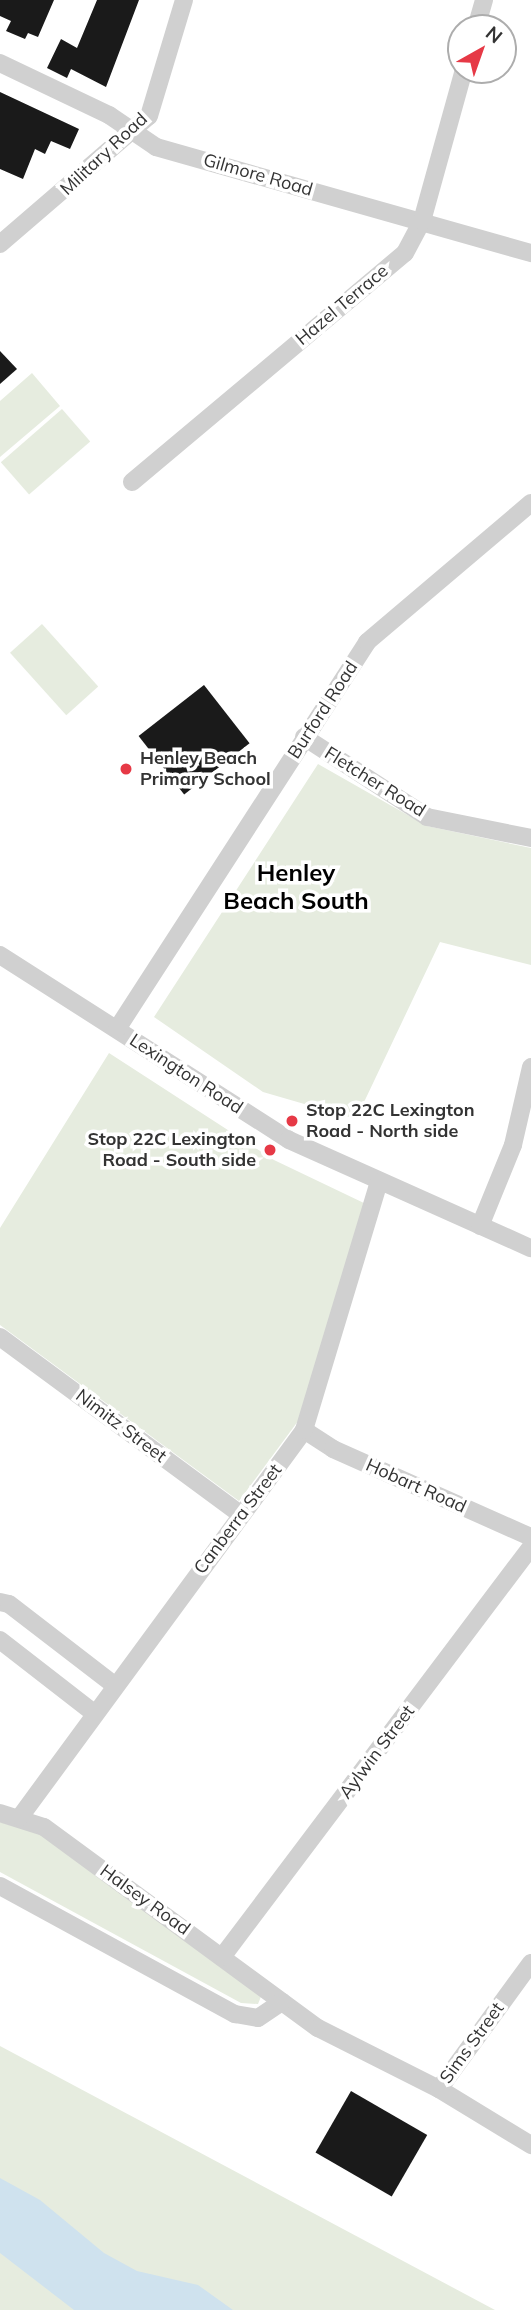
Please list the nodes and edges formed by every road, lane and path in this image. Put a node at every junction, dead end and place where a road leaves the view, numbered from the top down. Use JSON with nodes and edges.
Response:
{"nodes":[{"id":1,"x":184,"y":0,"type":"edge"},
{"id":2,"x":0,"y":63,"type":"edge"},
{"id":3,"x":460,"y":84,"type":"edge"},
{"id":4,"x":130,"y":134,"type":"junction"},
{"id":5,"x":422,"y":221,"type":"junction"},
{"id":6,"x":0,"y":244,"type":"edge"},
{"id":7,"x":531,"y":253,"type":"edge"},
{"id":8,"x":132,"y":482,"type":"dead end"},
{"id":9,"x":531,"y":503,"type":"edge"},
{"id":10,"x":304,"y":737,"type":"junction"},
{"id":11,"x":531,"y":838,"type":"edge"},
{"id":12,"x":0,"y":955,"type":"edge"},
{"id":13,"x":117,"y":1029,"type":"junction"},
{"id":14,"x":531,"y":1067,"type":"edge"},
{"id":15,"x":379,"y":1182,"type":"junction"},
{"id":16,"x":480,"y":1226,"type":"junction"},
{"id":17,"x":531,"y":1248,"type":"edge"},
{"id":18,"x":0,"y":1337,"type":"edge"},
{"id":19,"x":304,"y":1430,"type":"junction"},
{"id":20,"x":241,"y":1515,"type":"junction"},
{"id":21,"x":531,"y":1537,"type":"edge"},
{"id":22,"x":531,"y":1547,"type":"edge"},
{"id":23,"x":0,"y":1602,"type":"edge"},
{"id":24,"x":0,"y":1640,"type":"edge"},
{"id":25,"x":114,"y":1685,"type":"junction"},
{"id":26,"x":95,"y":1714,"type":"junction"},
{"id":27,"x":0,"y":1813,"type":"edge"},
{"id":28,"x":20,"y":1817,"type":"junction"},
{"id":29,"x":0,"y":1886,"type":"edge"},
{"id":30,"x":222,"y":1957,"type":"junction"},
{"id":31,"x":531,"y":1963,"type":"edge"},
{"id":32,"x":282,"y":2002,"type":"junction"},
{"id":33,"x":439,"y":2089,"type":"junction"},
{"id":34,"x":531,"y":2145,"type":"edge"}],
"edges":[{"from":1,"to":4,"type":"street","name":"Military Road"},
{"from":2,"to":4,"type":"street","name":"Gilmore Road"},
{"from":3,"to":5,"type":"street","name":"Hazel Terrace"},
{"from":4,"to":5,"type":"street","name":"Gilmore Road"},
{"from":4,"to":6,"type":"street","name":"Military Road"},
{"from":5,"to":7,"type":"street","name":"Gilmore Road"},
{"from":5,"to":8,"type":"street","name":"Hazel Terrace"},
{"from":9,"to":10,"type":"street","name":"Burford Road"},
{"from":10,"to":11,"type":"street","name":"Fletcher Road"},
{"from":10,"to":13,"type":"street","name":"Burford Road"},
{"from":12,"to":13,"type":"street","name":"Lexington Road"},
{"from":13,"to":15,"type":"street","name":"Lexington Road"},
{"from":14,"to":16,"type":"street"},
{"from":15,"to":16,"type":"street","name":"Lexington Road"},
{"from":15,"to":19,"type":"street","name":"Canberra Street"},
{"from":16,"to":17,"type":"street","name":"Lexington Road"},
{"from":18,"to":20,"type":"street","name":"Nimitz Street"},
{"from":19,"to":20,"type":"street","name":"Canberra Street"},
{"from":19,"to":21,"type":"street","name":"Hobart Road"},
{"from":20,"to":25,"type":"street","name":"Canberra Street"},
{"from":22,"to":30,"type":"street","name":"Aylwin Street"},
{"from":23,"to":25,"type":"street"},
{"from":24,"to":26,"type":"street"},
{"from":25,"to":26,"type":"street","name":"Canberra Street"},
{"from":26,"to":28,"type":"street","name":"Canberra Street"},
{"from":27,"to":28,"type":"street","name":"Halsey Road"},
{"from":28,"to":30,"type":"street","name":"Halsey Road"},
{"from":29,"to":32,"type":"street"},
{"from":30,"to":32,"type":"street","name":"Halsey Road"},
{"from":31,"to":33,"type":"street","name":"Sims Street"},
{"from":32,"to":33,"type":"street","name":"Halsey Road"},
{"from":33,"to":34,"type":"street","name":"Halsey Road"}]}
